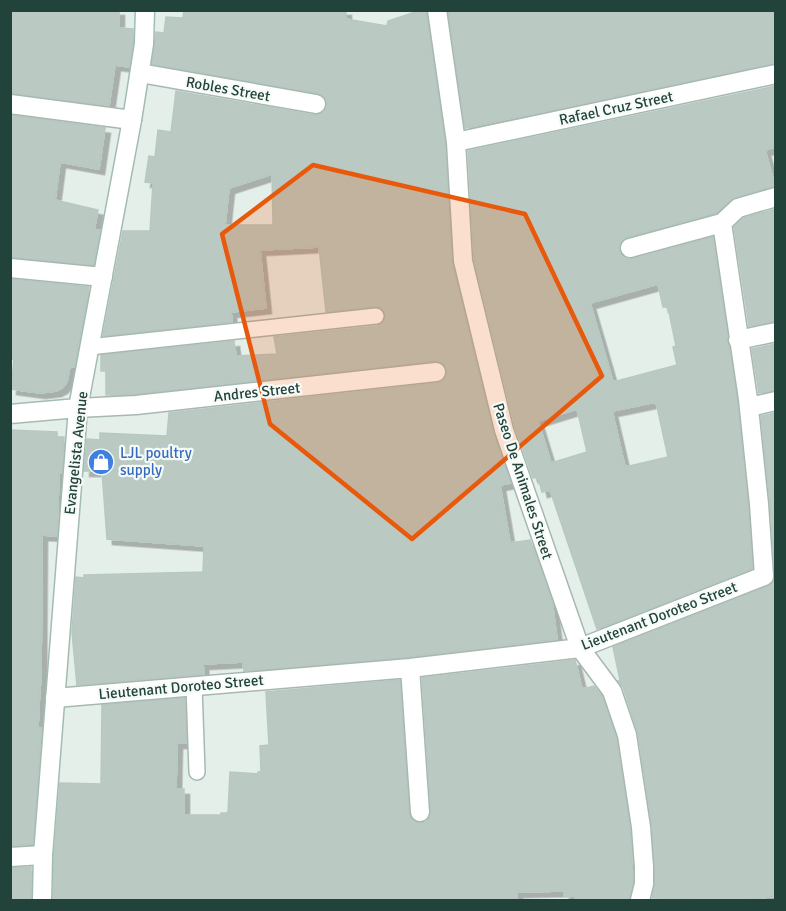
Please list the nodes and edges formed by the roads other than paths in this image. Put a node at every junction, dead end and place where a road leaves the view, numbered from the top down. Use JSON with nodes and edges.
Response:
{"nodes":[{"id":1,"x":145,"y":10,"type":"edge"},
{"id":2,"x":437,"y":10,"type":"edge"},
{"id":3,"x":140,"y":73,"type":"junction"},
{"id":4,"x":776,"y":74,"type":"edge"},
{"id":5,"x":10,"y":104,"type":"edge"},
{"id":6,"x":316,"y":105,"type":"dead end"},
{"id":7,"x":132,"y":120,"type":"junction"},
{"id":8,"x":456,"y":142,"type":"junction"},
{"id":9,"x":776,"y":196,"type":"edge"},
{"id":10,"x":722,"y":223,"type":"junction"},
{"id":11,"x":630,"y":249,"type":"dead end"},
{"id":12,"x":10,"y":268,"type":"edge"},
{"id":13,"x":103,"y":277,"type":"junction"},
{"id":14,"x":376,"y":316,"type":"dead end"},
{"id":15,"x":776,"y":332,"type":"edge"},
{"id":16,"x":738,"y":340,"type":"junction"},
{"id":17,"x":89,"y":347,"type":"junction"},
{"id":18,"x":436,"y":372,"type":"dead end"},
{"id":19,"x":776,"y":401,"type":"edge"},
{"id":20,"x":748,"y":407,"type":"junction"},
{"id":21,"x":78,"y":408,"type":"junction"},
{"id":22,"x":10,"y":414,"type":"edge"},
{"id":23,"x":580,"y":648,"type":"junction"},
{"id":24,"x":410,"y":668,"type":"junction"},
{"id":25,"x":194,"y":686,"type":"junction"},
{"id":26,"x":55,"y":698,"type":"junction"},
{"id":27,"x":198,"y":772,"type":"dead end"},
{"id":28,"x":420,"y":812,"type":"dead end"},
{"id":29,"x":43,"y":855,"type":"junction"},
{"id":30,"x":10,"y":857,"type":"edge"},
{"id":31,"x":42,"y":900,"type":"edge"},
{"id":32,"x":640,"y":900,"type":"edge"}],
"edges":[{"from":1,"to":3,"type":"street","name":"Evangelista Avenue"},
{"from":2,"to":8,"type":"street","name":"Paseo De Animales Street"},
{"from":3,"to":6,"type":"street","name":"Robles Street"},
{"from":3,"to":7,"type":"street","name":"Evangelista Avenue"},
{"from":4,"to":8,"type":"street","name":"Rafael Cruz Street"},
{"from":5,"to":7,"type":"street"},
{"from":7,"to":13,"type":"street","name":"Evangelista Avenue"},
{"from":8,"to":23,"type":"street","name":"Paseo De Animales Street"},
{"from":9,"to":10,"type":"street"},
{"from":10,"to":11,"type":"street"},
{"from":10,"to":16,"type":"street","name":"Lieutenant Doroteo Street"},
{"from":12,"to":13,"type":"street"},
{"from":13,"to":17,"type":"street","name":"Evangelista Avenue"},
{"from":14,"to":17,"type":"lane"},
{"from":15,"to":16,"type":"street"},
{"from":16,"to":20,"type":"street","name":"Lieutenant Doroteo Street"},
{"from":17,"to":21,"type":"street","name":"Evangelista Avenue"},
{"from":18,"to":21,"type":"street","name":"Andres Street"},
{"from":19,"to":20,"type":"street"},
{"from":20,"to":23,"type":"street","name":"Lieutenant Doroteo Street"},
{"from":21,"to":22,"type":"street","name":"Andres Street"},
{"from":21,"to":26,"type":"street","name":"Evangelista Avenue"},
{"from":23,"to":24,"type":"street","name":"Lieutenant Doroteo Street"},
{"from":23,"to":32,"type":"street","name":"Paseo De Animales Street"},
{"from":24,"to":25,"type":"street","name":"Lieutenant Doroteo Street"},
{"from":24,"to":28,"type":"street"},
{"from":25,"to":26,"type":"street","name":"Lieutenant Doroteo Street"},
{"from":25,"to":27,"type":"lane"},
{"from":26,"to":29,"type":"street","name":"Evangelista Avenue"},
{"from":29,"to":30,"type":"street"},
{"from":29,"to":31,"type":"street","name":"Evangelista Avenue"}]}
